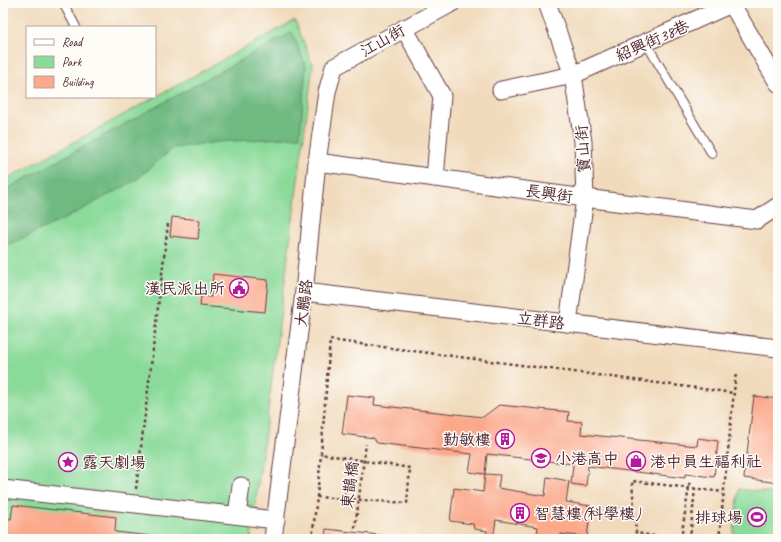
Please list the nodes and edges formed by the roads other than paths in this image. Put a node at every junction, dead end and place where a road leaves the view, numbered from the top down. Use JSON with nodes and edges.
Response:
{"nodes":[{"id":1,"x":64,"y":3,"type":"edge"},
{"id":2,"x":452,"y":3,"type":"edge"},
{"id":3,"x":547,"y":3,"type":"edge"},
{"id":4,"x":731,"y":3,"type":"edge"},
{"id":5,"x":76,"y":26,"type":"edge"},
{"id":6,"x":404,"y":28,"type":"junction"},
{"id":7,"x":646,"y":43,"type":"junction"},
{"id":8,"x":334,"y":67,"type":"joint"},
{"id":9,"x":573,"y":75,"type":"junction"},
{"id":10,"x":778,"y":83,"type":"edge"},
{"id":11,"x":501,"y":90,"type":"dead end"},
{"id":12,"x":712,"y":154,"type":"dead end"},
{"id":13,"x":317,"y":162,"type":"junction"},
{"id":14,"x":435,"y":178,"type":"junction"},
{"id":15,"x":585,"y":198,"type":"junction"},
{"id":16,"x":778,"y":206,"type":"edge"},
{"id":17,"x":304,"y":292,"type":"junction"},
{"id":18,"x":568,"y":324,"type":"junction"},
{"id":19,"x":778,"y":348,"type":"edge"},
{"id":20,"x":241,"y":486,"type":"dead end"},
{"id":21,"x":3,"y":488,"type":"edge"},
{"id":22,"x":237,"y":515,"type":"junction"},
{"id":23,"x":276,"y":520,"type":"junction"},
{"id":24,"x":273,"y":539,"type":"edge"}],
"edges":[{"from":1,"to":5,"type":"lane"},
{"from":2,"to":6,"type":"street","name":"江山街"},
{"from":3,"to":9,"type":"street","name":"寶山街"},
{"from":4,"to":7,"type":"street","name":"紹興街38巷"},
{"from":4,"to":10,"type":"street"},
{"from":6,"to":8,"type":"street","name":"江山街"},
{"from":6,"to":14,"type":"street"},
{"from":7,"to":9,"type":"street","name":"紹興街38巷"},
{"from":7,"to":12,"type":"lane"},
{"from":8,"to":13,"type":"street","name":"大鵬路"},
{"from":9,"to":11,"type":"street","name":"紹興街38巷"},
{"from":9,"to":15,"type":"street","name":"寶山街"},
{"from":13,"to":14,"type":"street","name":"長興街"},
{"from":13,"to":17,"type":"street","name":"大鵬路"},
{"from":14,"to":15,"type":"street","name":"長興街"},
{"from":15,"to":16,"type":"street","name":"長興街"},
{"from":15,"to":18,"type":"street","name":"寶山街"},
{"from":17,"to":18,"type":"street","name":"立群路"},
{"from":17,"to":23,"type":"street","name":"大鵬路"},
{"from":18,"to":19,"type":"street","name":"立群路"},
{"from":20,"to":22,"type":"street"},
{"from":21,"to":22,"type":"street"},
{"from":22,"to":23,"type":"street"},
{"from":23,"to":24,"type":"street","name":"大鵬路"}]}
